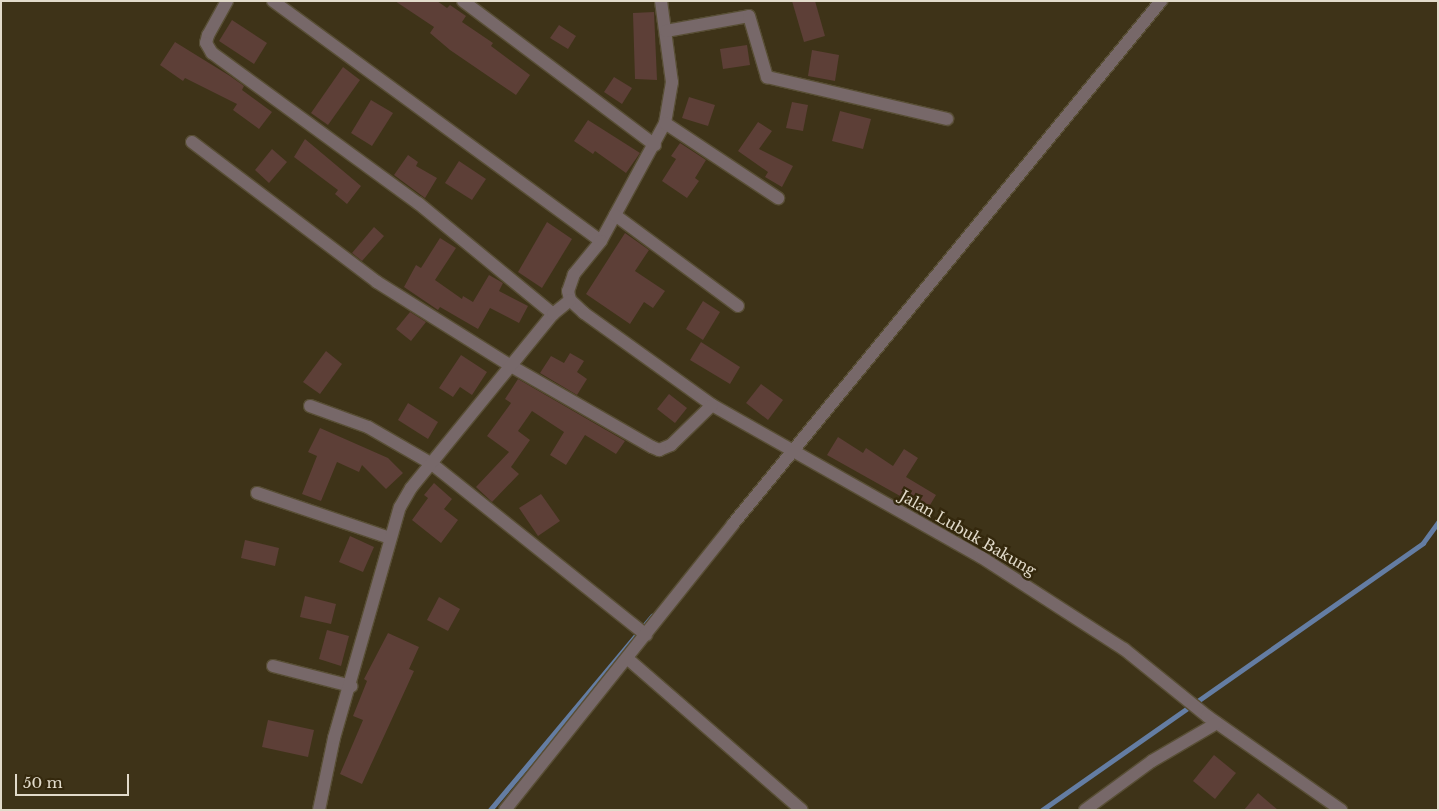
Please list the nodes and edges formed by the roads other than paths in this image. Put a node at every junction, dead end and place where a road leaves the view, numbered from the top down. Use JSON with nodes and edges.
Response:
{"nodes":[{"id":1,"x":227,"y":1,"type":"edge"},
{"id":2,"x":273,"y":1,"type":"edge"},
{"id":3,"x":463,"y":1,"type":"edge"},
{"id":4,"x":661,"y":1,"type":"edge"},
{"id":5,"x":1162,"y":1,"type":"edge"},
{"id":6,"x":666,"y":31,"type":"junction"},
{"id":7,"x":947,"y":119,"type":"dead end"},
{"id":8,"x":665,"y":122,"type":"junction"},
{"id":9,"x":192,"y":142,"type":"dead end"},
{"id":10,"x":654,"y":145,"type":"junction"},
{"id":11,"x":778,"y":198,"type":"dead end"},
{"id":12,"x":615,"y":215,"type":"junction"},
{"id":13,"x":601,"y":241,"type":"junction"},
{"id":14,"x":570,"y":300,"type":"junction"},
{"id":15,"x":738,"y":306,"type":"dead end"},
{"id":16,"x":553,"y":314,"type":"junction"},
{"id":17,"x":511,"y":366,"type":"junction"},
{"id":18,"x":712,"y":405,"type":"junction"},
{"id":19,"x":310,"y":406,"type":"dead end"},
{"id":20,"x":791,"y":452,"type":"junction"},
{"id":21,"x":432,"y":464,"type":"junction"},
{"id":22,"x":257,"y":493,"type":"dead end"},
{"id":23,"x":390,"y":538,"type":"junction"},
{"id":24,"x":644,"y":633,"type":"junction"},
{"id":25,"x":628,"y":659,"type":"junction"},
{"id":26,"x":273,"y":666,"type":"dead end"},
{"id":27,"x":351,"y":686,"type":"junction"},
{"id":28,"x":1212,"y":719,"type":"junction"},
{"id":29,"x":319,"y":810,"type":"edge"},
{"id":30,"x":505,"y":810,"type":"edge"},
{"id":31,"x":802,"y":810,"type":"edge"},
{"id":32,"x":1085,"y":810,"type":"edge"},
{"id":33,"x":1341,"y":810,"type":"edge"}],
"edges":[{"from":1,"to":16,"type":"street"},
{"from":2,"to":13,"type":"street"},
{"from":3,"to":10,"type":"street"},
{"from":4,"to":6,"type":"street"},
{"from":5,"to":20,"type":"street"},
{"from":6,"to":7,"type":"street"},
{"from":6,"to":8,"type":"street"},
{"from":8,"to":10,"type":"street"},
{"from":8,"to":11,"type":"street"},
{"from":9,"to":17,"type":"street"},
{"from":10,"to":12,"type":"street"},
{"from":12,"to":13,"type":"street"},
{"from":12,"to":15,"type":"street"},
{"from":13,"to":14,"type":"street"},
{"from":14,"to":16,"type":"street"},
{"from":14,"to":18,"type":"street","name":"Jalan Lubuk Bakung"},
{"from":16,"to":17,"type":"street"},
{"from":17,"to":18,"type":"street"},
{"from":17,"to":21,"type":"street"},
{"from":18,"to":20,"type":"street","name":"Jalan Lubuk Bakung"},
{"from":19,"to":21,"type":"street"},
{"from":20,"to":24,"type":"street"},
{"from":20,"to":28,"type":"street","name":"Jalan Lubuk Bakung"},
{"from":21,"to":23,"type":"street"},
{"from":21,"to":24,"type":"street"},
{"from":22,"to":23,"type":"street"},
{"from":23,"to":27,"type":"street"},
{"from":24,"to":25,"type":"street"},
{"from":25,"to":30,"type":"street"},
{"from":25,"to":31,"type":"street"},
{"from":26,"to":27,"type":"street"},
{"from":27,"to":29,"type":"street"},
{"from":28,"to":32,"type":"street"},
{"from":28,"to":33,"type":"street","name":"Jalan Lubuk Bakung"}]}
